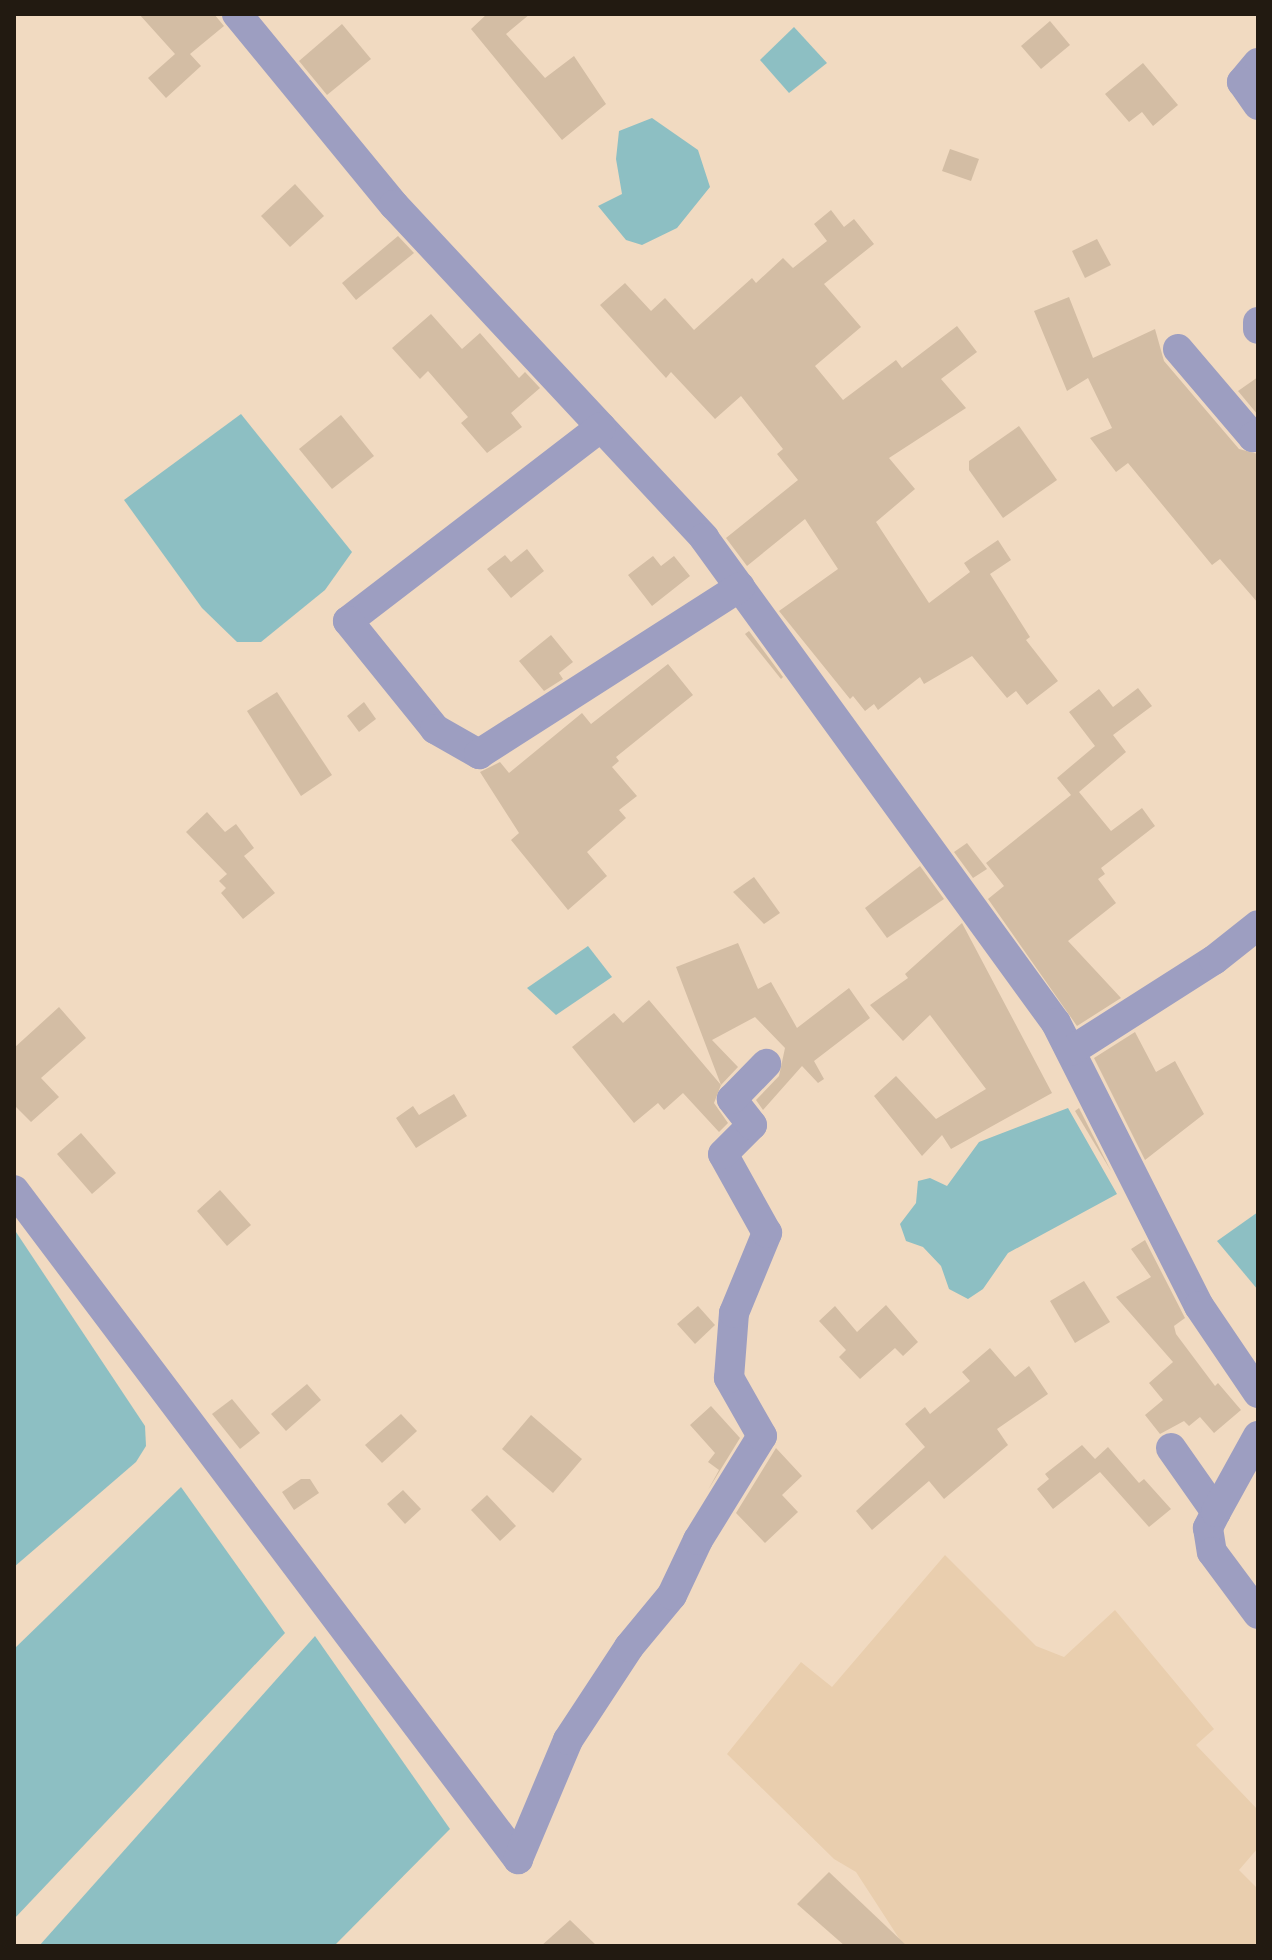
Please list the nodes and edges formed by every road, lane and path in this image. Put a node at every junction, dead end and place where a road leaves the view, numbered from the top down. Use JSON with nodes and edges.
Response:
{"nodes":[{"id":1,"x":237,"y":14,"type":"edge"},
{"id":2,"x":1258,"y":63,"type":"edge"},
{"id":3,"x":1258,"y":105,"type":"edge"},
{"id":4,"x":1258,"y":322,"type":"edge"},
{"id":5,"x":1258,"y":329,"type":"edge"},
{"id":6,"x":1178,"y":349,"type":"dead end"},
{"id":7,"x":601,"y":427,"type":"junction"},
{"id":8,"x":1258,"y":434,"type":"edge"},
{"id":9,"x":740,"y":587,"type":"junction"},
{"id":10,"x":1258,"y":925,"type":"edge"},
{"id":11,"x":1071,"y":1051,"type":"junction"},
{"id":12,"x":766,"y":1064,"type":"dead end"},
{"id":13,"x":14,"y":1190,"type":"edge"},
{"id":14,"x":1258,"y":1393,"type":"edge"},
{"id":15,"x":1258,"y":1436,"type":"edge"},
{"id":16,"x":1171,"y":1448,"type":"dead end"},
{"id":17,"x":1216,"y":1512,"type":"junction"},
{"id":18,"x":1258,"y":1614,"type":"edge"}],
"edges":[{"from":1,"to":7,"type":"street"},
{"from":2,"to":3,"type":"street"},
{"from":4,"to":5,"type":"street"},
{"from":6,"to":8,"type":"street"},
{"from":7,"to":9,"type":"street"},
{"from":7,"to":9,"type":"street"},
{"from":9,"to":11,"type":"street"},
{"from":10,"to":11,"type":"street"},
{"from":11,"to":14,"type":"street"},
{"from":12,"to":13,"type":"street"},
{"from":15,"to":17,"type":"street"},
{"from":16,"to":17,"type":"street"},
{"from":17,"to":18,"type":"street"}]}
